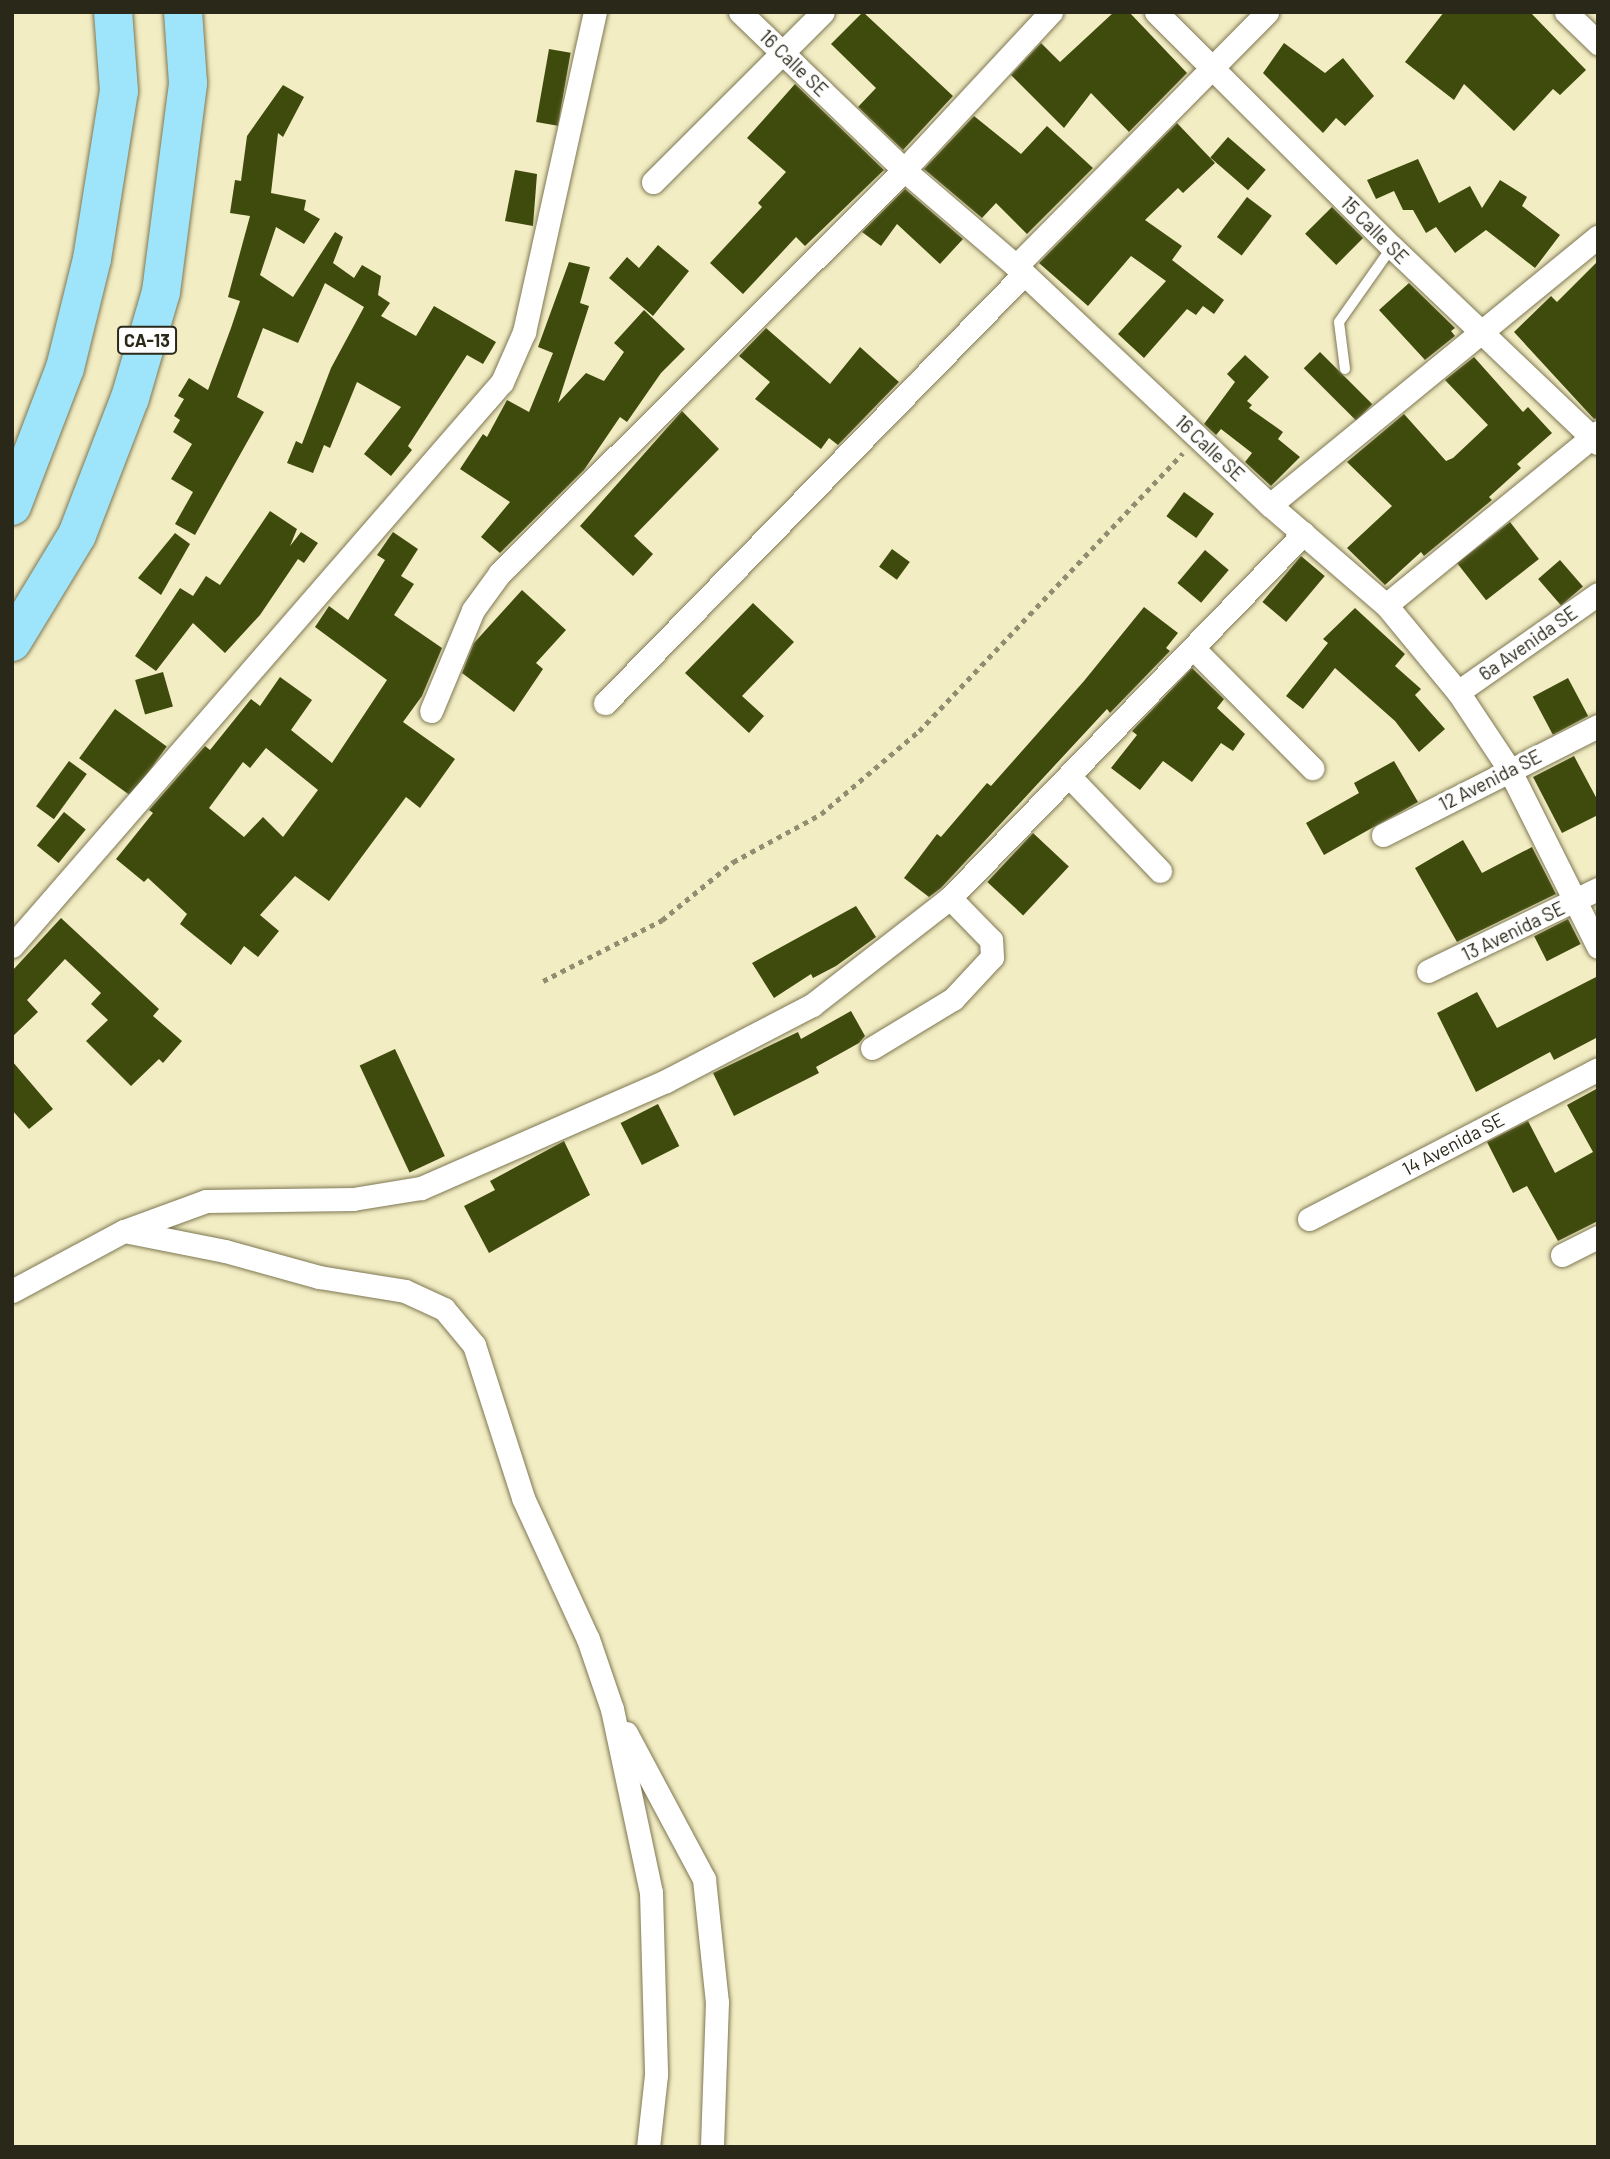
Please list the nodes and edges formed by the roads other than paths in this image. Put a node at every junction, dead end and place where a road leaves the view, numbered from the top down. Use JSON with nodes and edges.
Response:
{"nodes":[{"id":1,"x":113,"y":12,"type":"edge"},
{"id":2,"x":183,"y":12,"type":"edge"},
{"id":3,"x":595,"y":12,"type":"edge"},
{"id":4,"x":740,"y":12,"type":"edge"},
{"id":5,"x":823,"y":12,"type":"edge"},
{"id":6,"x":1051,"y":12,"type":"edge"},
{"id":7,"x":1156,"y":12,"type":"edge"},
{"id":8,"x":1267,"y":12,"type":"edge"},
{"id":9,"x":1566,"y":12,"type":"edge"},
{"id":10,"x":1598,"y":43,"type":"edge"},
{"id":11,"x":783,"y":51,"type":"junction"},
{"id":12,"x":1212,"y":67,"type":"junction"},
{"id":13,"x":904,"y":170,"type":"junction"},
{"id":14,"x":653,"y":182,"type":"dead end"},
{"id":15,"x":1598,"y":237,"type":"edge"},
{"id":16,"x":1392,"y":247,"type":"junction"},
{"id":17,"x":1020,"y":270,"type":"junction"},
{"id":18,"x":1481,"y":334,"type":"junction"},
{"id":19,"x":1345,"y":369,"type":"dead end"},
{"id":20,"x":1596,"y":437,"type":"edge"},
{"id":21,"x":1270,"y":505,"type":"junction"},
{"id":22,"x":12,"y":506,"type":"edge"},
{"id":23,"x":1304,"y":533,"type":"junction"},
{"id":24,"x":1598,"y":594,"type":"edge"},
{"id":25,"x":1386,"y":605,"type":"junction"},
{"id":26,"x":12,"y":642,"type":"edge"},
{"id":27,"x":1194,"y":649,"type":"junction"},
{"id":28,"x":1458,"y":692,"type":"junction"},
{"id":29,"x":605,"y":703,"type":"dead end"},
{"id":30,"x":431,"y":711,"type":"dead end"},
{"id":31,"x":1598,"y":726,"type":"edge"},
{"id":32,"x":1312,"y":768,"type":"dead end"},
{"id":33,"x":1509,"y":769,"type":"junction"},
{"id":34,"x":1070,"y":777,"type":"junction"},
{"id":35,"x":1383,"y":835,"type":"dead end"},
{"id":36,"x":1160,"y":871,"type":"dead end"},
{"id":37,"x":1598,"y":890,"type":"edge"},
{"id":38,"x":950,"y":898,"type":"junction"},
{"id":39,"x":1575,"y":901,"type":"junction"},
{"id":40,"x":12,"y":946,"type":"edge"},
{"id":41,"x":1598,"y":947,"type":"edge"},
{"id":42,"x":1428,"y":971,"type":"dead end"},
{"id":43,"x":872,"y":1048,"type":"dead end"},
{"id":44,"x":1598,"y":1069,"type":"edge"},
{"id":45,"x":1309,"y":1219,"type":"dead end"},
{"id":46,"x":124,"y":1231,"type":"junction"},
{"id":47,"x":1598,"y":1237,"type":"edge"},
{"id":48,"x":1562,"y":1255,"type":"dead end"},
{"id":49,"x":12,"y":1291,"type":"edge"},
{"id":50,"x":612,"y":1709,"type":"junction"},
{"id":51,"x":648,"y":2147,"type":"edge"},
{"id":52,"x":712,"y":2147,"type":"edge"}],
"edges":[{"from":1,"to":22,"type":"highway"},
{"from":2,"to":26,"type":"highway","number":"CA-13"},
{"from":3,"to":40,"type":"street"},
{"from":4,"to":11,"type":"street","name":"16 Calle SE"},
{"from":5,"to":11,"type":"street"},
{"from":6,"to":13,"type":"street"},
{"from":7,"to":12,"type":"street","name":"15 Calle SE"},
{"from":8,"to":12,"type":"street"},
{"from":9,"to":10,"type":"street"},
{"from":11,"to":13,"type":"street","name":"16 Calle SE"},
{"from":11,"to":14,"type":"street"},
{"from":12,"to":16,"type":"street","name":"15 Calle SE"},
{"from":12,"to":17,"type":"street"},
{"from":13,"to":17,"type":"street","name":"16 Calle SE"},
{"from":13,"to":30,"type":"street"},
{"from":15,"to":18,"type":"street"},
{"from":16,"to":18,"type":"street","name":"15 Calle SE"},
{"from":16,"to":19,"type":"lane"},
{"from":17,"to":21,"type":"street","name":"16 Calle SE"},
{"from":17,"to":29,"type":"street"},
{"from":18,"to":20,"type":"street","name":"15 Calle SE"},
{"from":18,"to":21,"type":"street"},
{"from":20,"to":25,"type":"street"},
{"from":21,"to":23,"type":"street","name":"16 Calle SE"},
{"from":23,"to":25,"type":"street","name":"16 Calle SE"},
{"from":23,"to":27,"type":"street"},
{"from":24,"to":28,"type":"street","name":"6a Avenida SE"},
{"from":25,"to":28,"type":"street","name":"16 Calle SE"},
{"from":27,"to":32,"type":"street"},
{"from":27,"to":34,"type":"street"},
{"from":28,"to":33,"type":"street","name":"16 Calle SE"},
{"from":31,"to":33,"type":"street","name":"12 Avenida SE"},
{"from":33,"to":35,"type":"street","name":"12 Avenida SE"},
{"from":33,"to":39,"type":"street","name":"16 Calle SE"},
{"from":34,"to":36,"type":"street"},
{"from":34,"to":38,"type":"street"},
{"from":37,"to":39,"type":"street","name":"13 Avenida SE"},
{"from":38,"to":43,"type":"street"},
{"from":38,"to":46,"type":"street"},
{"from":39,"to":41,"type":"street","name":"16 Calle SE"},
{"from":39,"to":42,"type":"street","name":"13 Avenida SE"},
{"from":44,"to":45,"type":"street","name":"14 Avenida SE"},
{"from":46,"to":49,"type":"street"},
{"from":46,"to":50,"type":"street"},
{"from":47,"to":48,"type":"street"},
{"from":50,"to":51,"type":"street"},
{"from":50,"to":52,"type":"street"}]}
